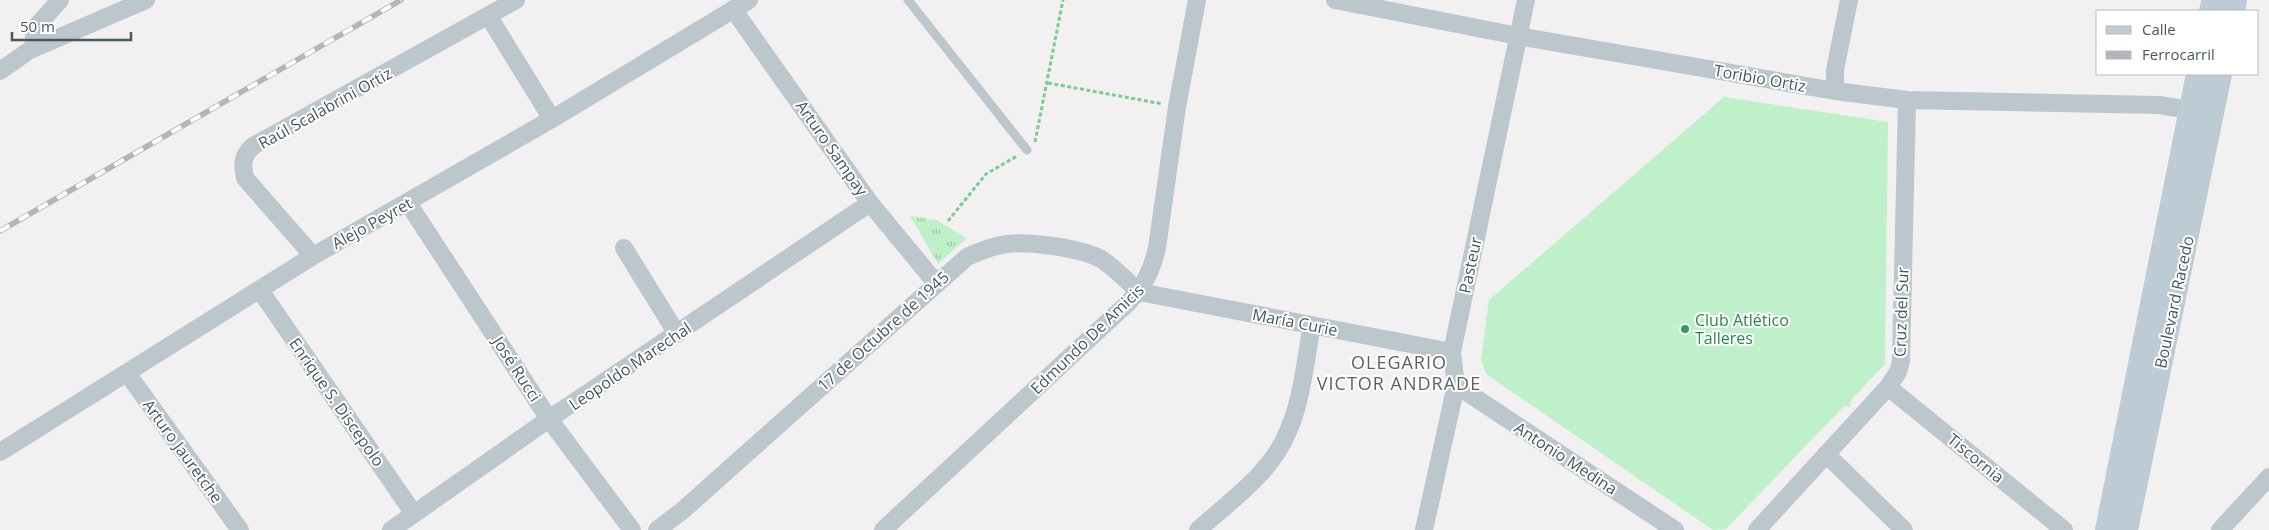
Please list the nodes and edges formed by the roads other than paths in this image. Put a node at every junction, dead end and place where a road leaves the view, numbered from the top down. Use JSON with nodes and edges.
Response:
{"nodes":[{"id":1,"x":60,"y":0,"type":"edge"},
{"id":2,"x":146,"y":0,"type":"edge"},
{"id":3,"x":516,"y":0,"type":"edge"},
{"id":4,"x":749,"y":0,"type":"edge"},
{"id":5,"x":908,"y":0,"type":"edge"},
{"id":6,"x":1197,"y":0,"type":"edge"},
{"id":7,"x":1335,"y":0,"type":"edge"},
{"id":8,"x":1526,"y":0,"type":"edge"},
{"id":9,"x":1849,"y":0,"type":"edge"},
{"id":10,"x":733,"y":9,"type":"junction"},
{"id":11,"x":489,"y":17,"type":"junction"},
{"id":12,"x":1518,"y":36,"type":"junction"},
{"id":13,"x":33,"y":48,"type":"junction"},
{"id":14,"x":0,"y":71,"type":"edge"},
{"id":15,"x":2198,"y":75,"type":"edge"},
{"id":16,"x":2220,"y":75,"type":"edge"},
{"id":17,"x":1835,"y":91,"type":"junction"},
{"id":18,"x":1907,"y":100,"type":"junction"},
{"id":19,"x":2190,"y":110,"type":"junction"},
{"id":20,"x":552,"y":120,"type":"junction"},
{"id":21,"x":1027,"y":150,"type":"road end"},
{"id":22,"x":408,"y":203,"type":"junction"},
{"id":23,"x":870,"y":203,"type":"junction"},
{"id":24,"x":624,"y":248,"type":"dead end"},
{"id":25,"x":313,"y":256,"type":"junction"},
{"id":26,"x":936,"y":283,"type":"junction"},
{"id":27,"x":260,"y":290,"type":"junction"},
{"id":28,"x":1139,"y":292,"type":"junction"},
{"id":29,"x":1312,"y":325,"type":"junction"},
{"id":30,"x":677,"y":334,"type":"junction"},
{"id":31,"x":1452,"y":352,"type":"junction"},
{"id":32,"x":126,"y":373,"type":"junction"},
{"id":33,"x":1456,"y":385,"type":"junction"},
{"id":34,"x":1888,"y":387,"type":"junction"},
{"id":35,"x":550,"y":419,"type":"junction"},
{"id":36,"x":0,"y":452,"type":"edge"},
{"id":37,"x":1826,"y":454,"type":"junction"},
{"id":38,"x":2268,"y":479,"type":"edge"},
{"id":39,"x":414,"y":514,"type":"junction"},
{"id":40,"x":240,"y":530,"type":"edge"},
{"id":41,"x":391,"y":530,"type":"edge"},
{"id":42,"x":632,"y":530,"type":"edge"},
{"id":43,"x":657,"y":530,"type":"edge"},
{"id":44,"x":883,"y":530,"type":"edge"},
{"id":45,"x":1198,"y":530,"type":"edge"},
{"id":46,"x":1424,"y":530,"type":"edge"},
{"id":47,"x":1675,"y":530,"type":"edge"},
{"id":48,"x":1757,"y":530,"type":"edge"},
{"id":49,"x":1904,"y":530,"type":"edge"},
{"id":50,"x":2064,"y":530,"type":"edge"},
{"id":51,"x":2107,"y":530,"type":"edge"},
{"id":52,"x":2126,"y":530,"type":"edge"},
{"id":53,"x":2220,"y":530,"type":"edge"}],
"edges":[{"from":1,"to":13,"type":"street"},
{"from":2,"to":13,"type":"street"},
{"from":3,"to":11,"type":"street","name":"Raúl Scalabrini Ortiz"},
{"from":4,"to":10,"type":"street","name":"Alejo Peyret"},
{"from":5,"to":21,"type":"lane"},
{"from":6,"to":28,"type":"street","name":"Edmundo De Amicis"},
{"from":7,"to":12,"type":"street","name":"Toribio Ortiz"},
{"from":8,"to":12,"type":"street","name":"Pasteur"},
{"from":9,"to":17,"type":"street"},
{"from":10,"to":20,"type":"street","name":"Alejo Peyret"},
{"from":10,"to":23,"type":"street","name":"Arturo Sampay"},
{"from":11,"to":20,"type":"street"},
{"from":11,"to":25,"type":"street","name":"Raúl Scalabrini Ortiz"},
{"from":12,"to":17,"type":"street","name":"Toribio Ortiz"},
{"from":12,"to":31,"type":"street","name":"Pasteur"},
{"from":13,"to":14,"type":"street"},
{"from":15,"to":19,"type":"main road","name":"Boulevard Racedo"},
{"from":16,"to":52,"type":"main road","name":"Boulevard Racedo"},
{"from":17,"to":18,"type":"street","name":"Toribio Ortiz"},
{"from":18,"to":19,"type":"street","name":"Toribio Ortiz"},
{"from":18,"to":34,"type":"street","name":"Cruz del Sur"},
{"from":19,"to":51,"type":"main road","name":"Boulevard Racedo"},
{"from":20,"to":22,"type":"street","name":"Alejo Peyret"},
{"from":22,"to":25,"type":"street","name":"Alejo Peyret"},
{"from":22,"to":35,"type":"street","name":"José Rucci"},
{"from":23,"to":26,"type":"street","name":"Arturo Sampay"},
{"from":23,"to":30,"type":"street","name":"Leopoldo Marechal"},
{"from":24,"to":30,"type":"street"},
{"from":25,"to":27,"type":"street","name":"Alejo Peyret"},
{"from":26,"to":28,"type":"street","name":"17 de Octubre de 1945"},
{"from":26,"to":43,"type":"street","name":"17 de Octubre de 1945"},
{"from":27,"to":32,"type":"street","name":"Alejo Peyret"},
{"from":27,"to":39,"type":"street","name":"Enrique S. Discepolo"},
{"from":28,"to":29,"type":"street","name":"María Curie"},
{"from":28,"to":44,"type":"street","name":"Edmundo De Amicis"},
{"from":29,"to":31,"type":"street","name":"María Curie"},
{"from":29,"to":45,"type":"street"},
{"from":30,"to":35,"type":"street","name":"Leopoldo Marechal"},
{"from":31,"to":33,"type":"street","name":"Pasteur"},
{"from":32,"to":36,"type":"street","name":"Alejo Peyret"},
{"from":32,"to":40,"type":"street","name":"Arturo Jauretche"},
{"from":33,"to":46,"type":"street","name":"Pasteur"},
{"from":33,"to":47,"type":"street","name":"Antonio Medina"},
{"from":34,"to":37,"type":"street","name":"Cruz del Sur"},
{"from":34,"to":50,"type":"street","name":"Tiscornia"},
{"from":35,"to":39,"type":"street","name":"Leopoldo Marechal"},
{"from":35,"to":42,"type":"street","name":"José Rucci"},
{"from":37,"to":48,"type":"street","name":"Cruz del Sur"},
{"from":37,"to":49,"type":"street"},
{"from":38,"to":53,"type":"street"},
{"from":39,"to":41,"type":"street","name":"Leopoldo Marechal"}]}
